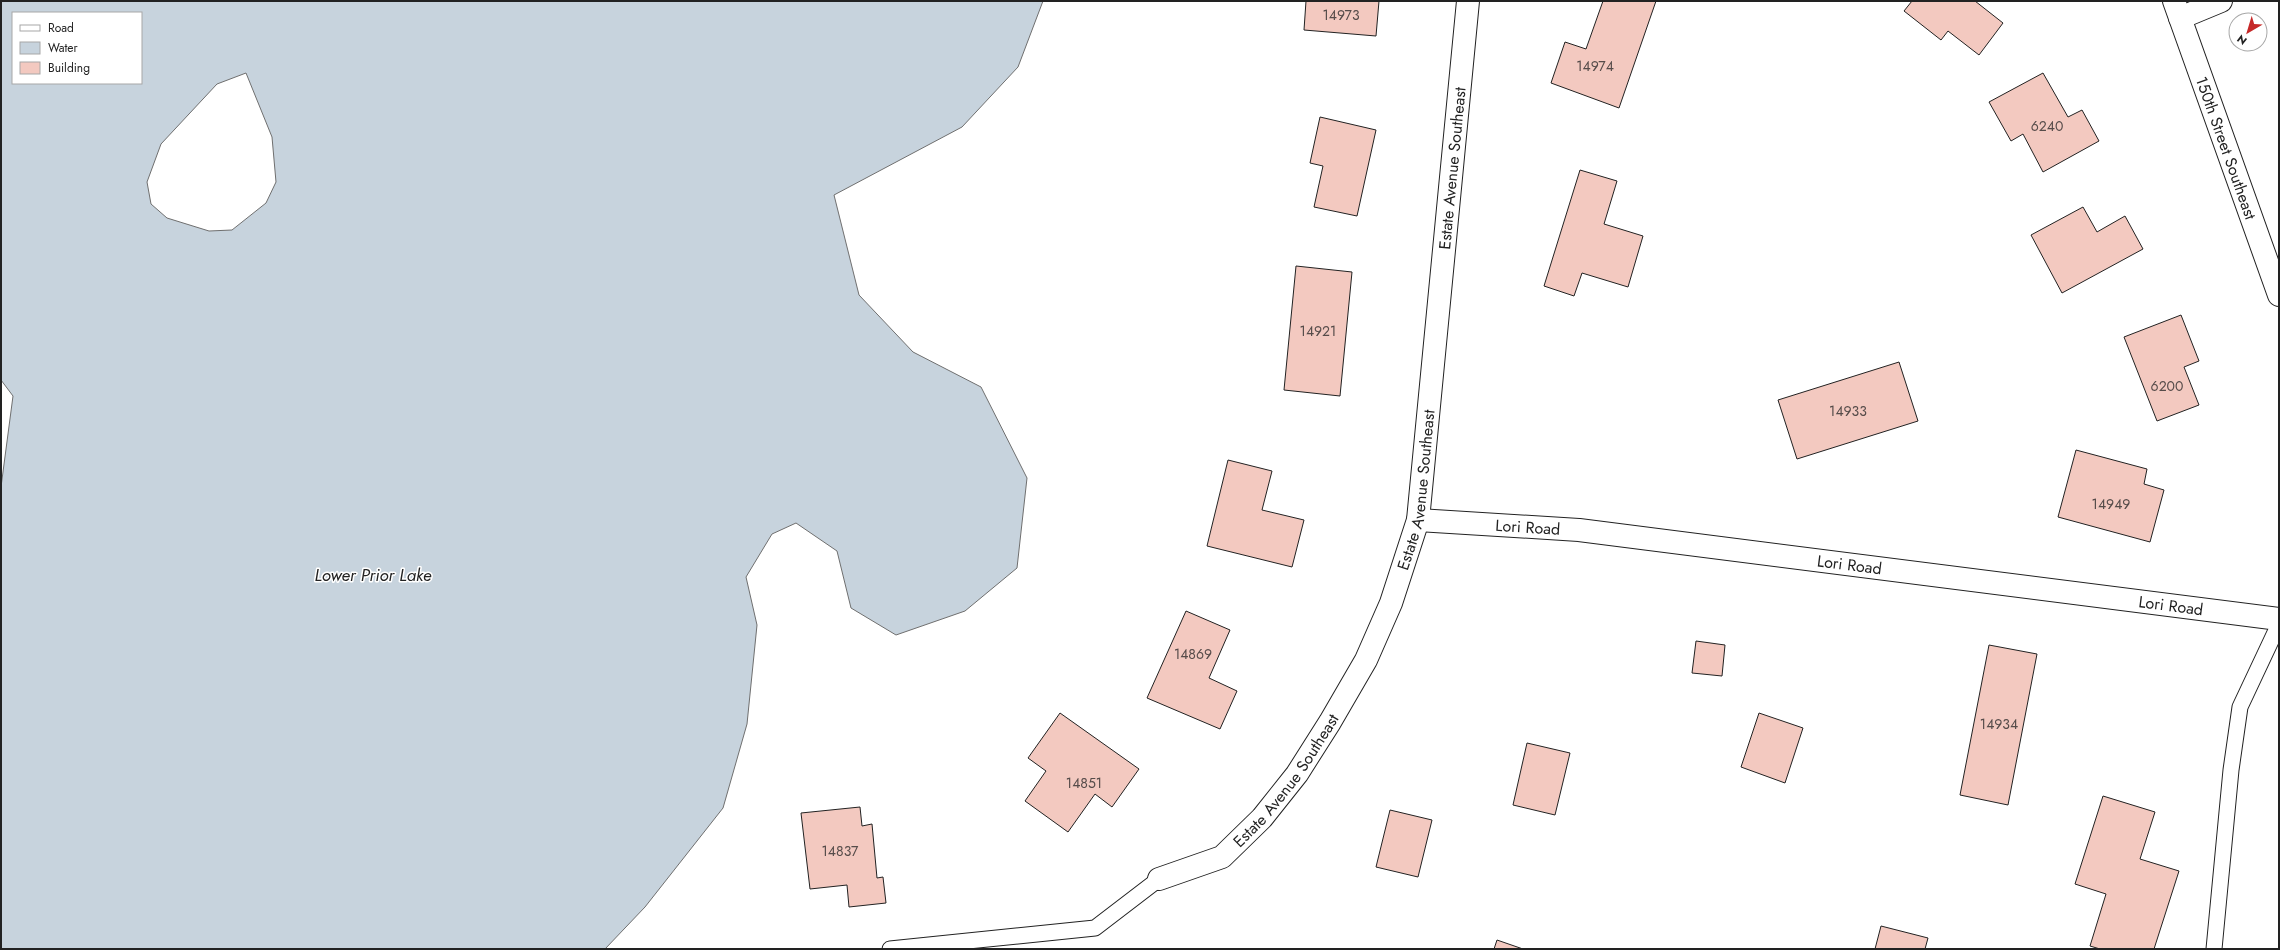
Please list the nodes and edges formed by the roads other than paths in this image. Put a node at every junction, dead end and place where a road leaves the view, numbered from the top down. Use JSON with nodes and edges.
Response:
{"nodes":[{"id":1,"x":1468,"y":1,"type":"edge"},
{"id":2,"x":2222,"y":1,"type":"edge"},
{"id":3,"x":2177,"y":10,"type":"edge"},
{"id":4,"x":2279,"y":295,"type":"edge"},
{"id":5,"x":1418,"y":520,"type":"junction"},
{"id":6,"x":2279,"y":619,"type":"edge"},
{"id":7,"x":2279,"y":624,"type":"edge"},
{"id":8,"x":1159,"y":879,"type":"joint"},
{"id":9,"x":890,"y":949,"type":"edge"},
{"id":10,"x":2214,"y":949,"type":"edge"}],
"edges":[{"from":1,"to":5,"type":"street","name":"Estate Avenue Southeast"},
{"from":2,"to":3,"type":"street"},
{"from":3,"to":4,"type":"street","name":"150th Street Southeast"},
{"from":5,"to":6,"type":"street","name":"Lori Road"},
{"from":5,"to":8,"type":"street","name":"Estate Avenue Southeast"},
{"from":7,"to":10,"type":"lane"},
{"from":8,"to":9,"type":"lane"}]}
